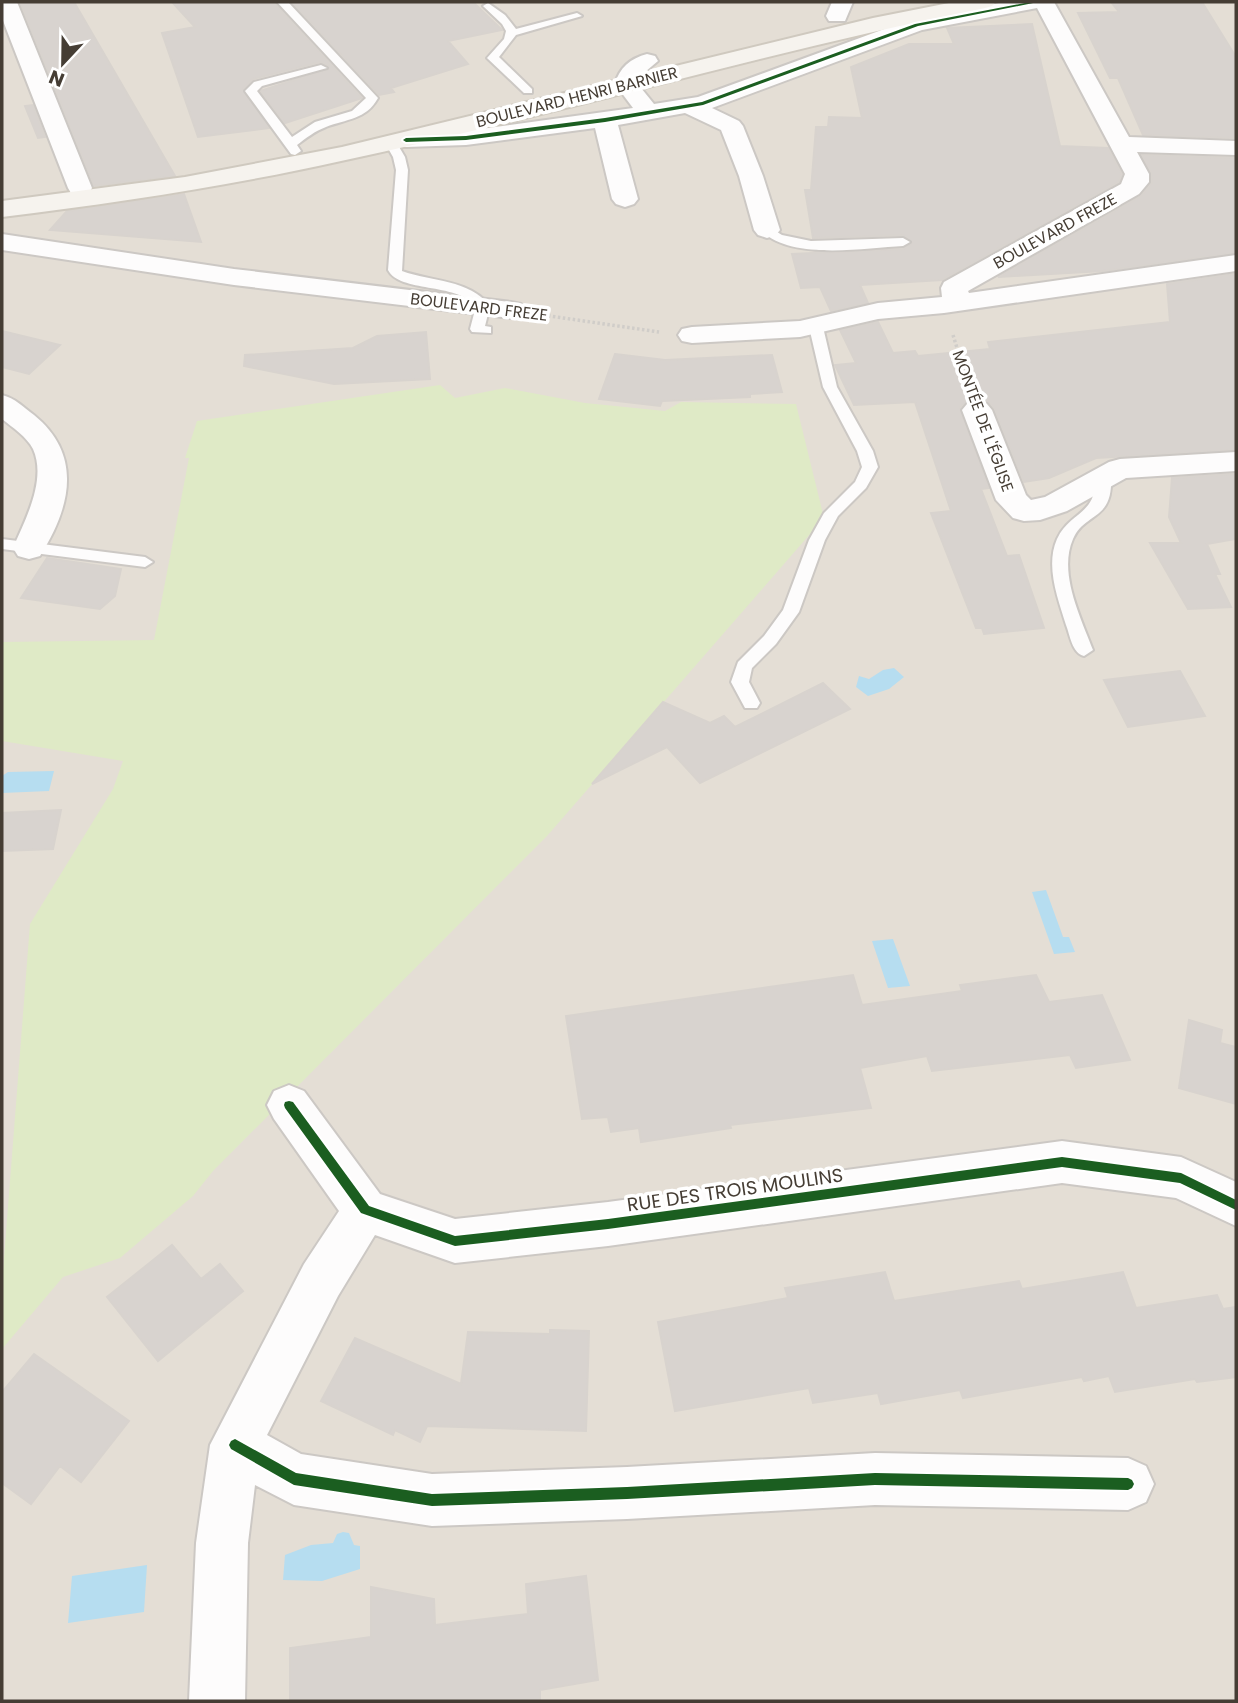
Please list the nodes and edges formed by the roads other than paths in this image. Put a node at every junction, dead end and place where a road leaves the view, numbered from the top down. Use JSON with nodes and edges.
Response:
{"nodes":[{"id":1,"x":6,"y":2,"type":"edge"},
{"id":2,"x":282,"y":2,"type":"edge"},
{"id":3,"x":910,"y":2,"type":"edge"},
{"id":4,"x":985,"y":2,"type":"edge"},
{"id":5,"x":1036,"y":2,"type":"edge"},
{"id":6,"x":1044,"y":2,"type":"edge"},
{"id":7,"x":488,"y":6,"type":"dead end"},
{"id":8,"x":840,"y":9,"type":"edge"},
{"id":9,"x":577,"y":16,"type":"dead end"},
{"id":10,"x":512,"y":33,"type":"junction"},
{"id":11,"x":648,"y":61,"type":"junction"},
{"id":12,"x":321,"y":68,"type":"dead end"},
{"id":13,"x":626,"y":84,"type":"junction"},
{"id":14,"x":528,"y":91,"type":"junction"},
{"id":15,"x":689,"y":106,"type":"junction"},
{"id":16,"x":648,"y":112,"type":"junction"},
{"id":17,"x":605,"y":120,"type":"junction"},
{"id":18,"x":398,"y":141,"type":"junction"},
{"id":19,"x":1121,"y":144,"type":"junction"},
{"id":20,"x":293,"y":147,"type":"junction"},
{"id":21,"x":1236,"y":148,"type":"edge"},
{"id":22,"x":80,"y":188,"type":"junction"},
{"id":23,"x":2,"y":196,"type":"edge"},
{"id":24,"x":625,"y":199,"type":"dead end"},
{"id":25,"x":2,"y":209,"type":"edge"},
{"id":26,"x":767,"y":230,"type":"joint"},
{"id":27,"x":2,"y":242,"type":"edge"},
{"id":28,"x":903,"y":242,"type":"dead end"},
{"id":29,"x":1236,"y":263,"type":"edge"},
{"id":30,"x":511,"y":310,"type":"road end"},
{"id":31,"x":954,"y":315,"type":"junction"},
{"id":32,"x":484,"y":318,"type":"junction"},
{"id":33,"x":816,"y":327,"type":"junction"},
{"id":34,"x":692,"y":335,"type":"road end"},
{"id":35,"x":2,"y":404,"type":"edge"},
{"id":36,"x":977,"y":410,"type":"road end"},
{"id":37,"x":1236,"y":462,"type":"edge"},
{"id":38,"x":1102,"y":478,"type":"junction"},
{"id":39,"x":15,"y":546,"type":"edge"},
{"id":40,"x":145,"y":562,"type":"dead end"},
{"id":41,"x":1084,"y":650,"type":"dead end"},
{"id":42,"x":751,"y":703,"type":"dead end"},
{"id":43,"x":289,"y":1105,"type":"dead end"},
{"id":44,"x":1236,"y":1205,"type":"edge"},
{"id":45,"x":365,"y":1210,"type":"junction"},
{"id":46,"x":235,"y":1445,"type":"junction"},
{"id":47,"x":1128,"y":1484,"type":"dead end"},
{"id":48,"x":217,"y":1701,"type":"edge"}],
"edges":[{"from":1,"to":22,"type":"street"},
{"from":2,"to":20,"type":"lane"},
{"from":3,"to":8,"type":"main road","name":"BOULEVARD HENRI BARNIER"},
{"from":4,"to":13,"type":"main road","name":"BOULEVARD HENRI BARNIER"},
{"from":5,"to":15,"type":"street"},
{"from":6,"to":19,"type":"street","name":"BOULEVARD FREZE"},
{"from":7,"to":10,"type":"lane"},
{"from":8,"to":11,"type":"main road","name":"BOULEVARD HENRI BARNIER"},
{"from":9,"to":10,"type":"lane"},
{"from":10,"to":14,"type":"lane"},
{"from":11,"to":13,"type":"street"},
{"from":11,"to":14,"type":"main road","name":"BOULEVARD HENRI BARNIER"},
{"from":12,"to":20,"type":"lane"},
{"from":13,"to":16,"type":"street"},
{"from":13,"to":18,"type":"main road","name":"BOULEVARD HENRI BARNIER"},
{"from":14,"to":20,"type":"main road","name":"BOULEVARD HENRI BARNIER"},
{"from":15,"to":16,"type":"street"},
{"from":15,"to":26,"type":"street"},
{"from":16,"to":17,"type":"street"},
{"from":17,"to":18,"type":"street"},
{"from":17,"to":24,"type":"street"},
{"from":18,"to":25,"type":"main road","name":"BOULEVARD HENRI BARNIER"},
{"from":18,"to":32,"type":"lane"},
{"from":19,"to":21,"type":"street"},
{"from":19,"to":31,"type":"street","name":"BOULEVARD FREZE"},
{"from":20,"to":22,"type":"main road","name":"BOULEVARD HENRI BARNIER"},
{"from":22,"to":23,"type":"main road","name":"BOULEVARD HENRI BARNIER"},
{"from":26,"to":28,"type":"lane"},
{"from":27,"to":32,"type":"street","name":"BOULEVARD FREZE"},
{"from":29,"to":31,"type":"street","name":"BOULEVARD FREZE"},
{"from":30,"to":32,"type":"street","name":"BOULEVARD FREZE"},
{"from":31,"to":33,"type":"street","name":"BOULEVARD FREZE"},
{"from":33,"to":34,"type":"street","name":"BOULEVARD FREZE"},
{"from":33,"to":42,"type":"lane"},
{"from":35,"to":39,"type":"street"},
{"from":36,"to":38,"type":"street","name":"MONTÉE DE L'ÉGLISE"},
{"from":37,"to":38,"type":"street"},
{"from":38,"to":41,"type":"lane"},
{"from":39,"to":40,"type":"lane"},
{"from":43,"to":45,"type":"street"},
{"from":44,"to":45,"type":"street","name":"RUE DES TROIS MOULINS"},
{"from":45,"to":46,"type":"street"},
{"from":46,"to":47,"type":"street"},
{"from":46,"to":48,"type":"street"}]}
